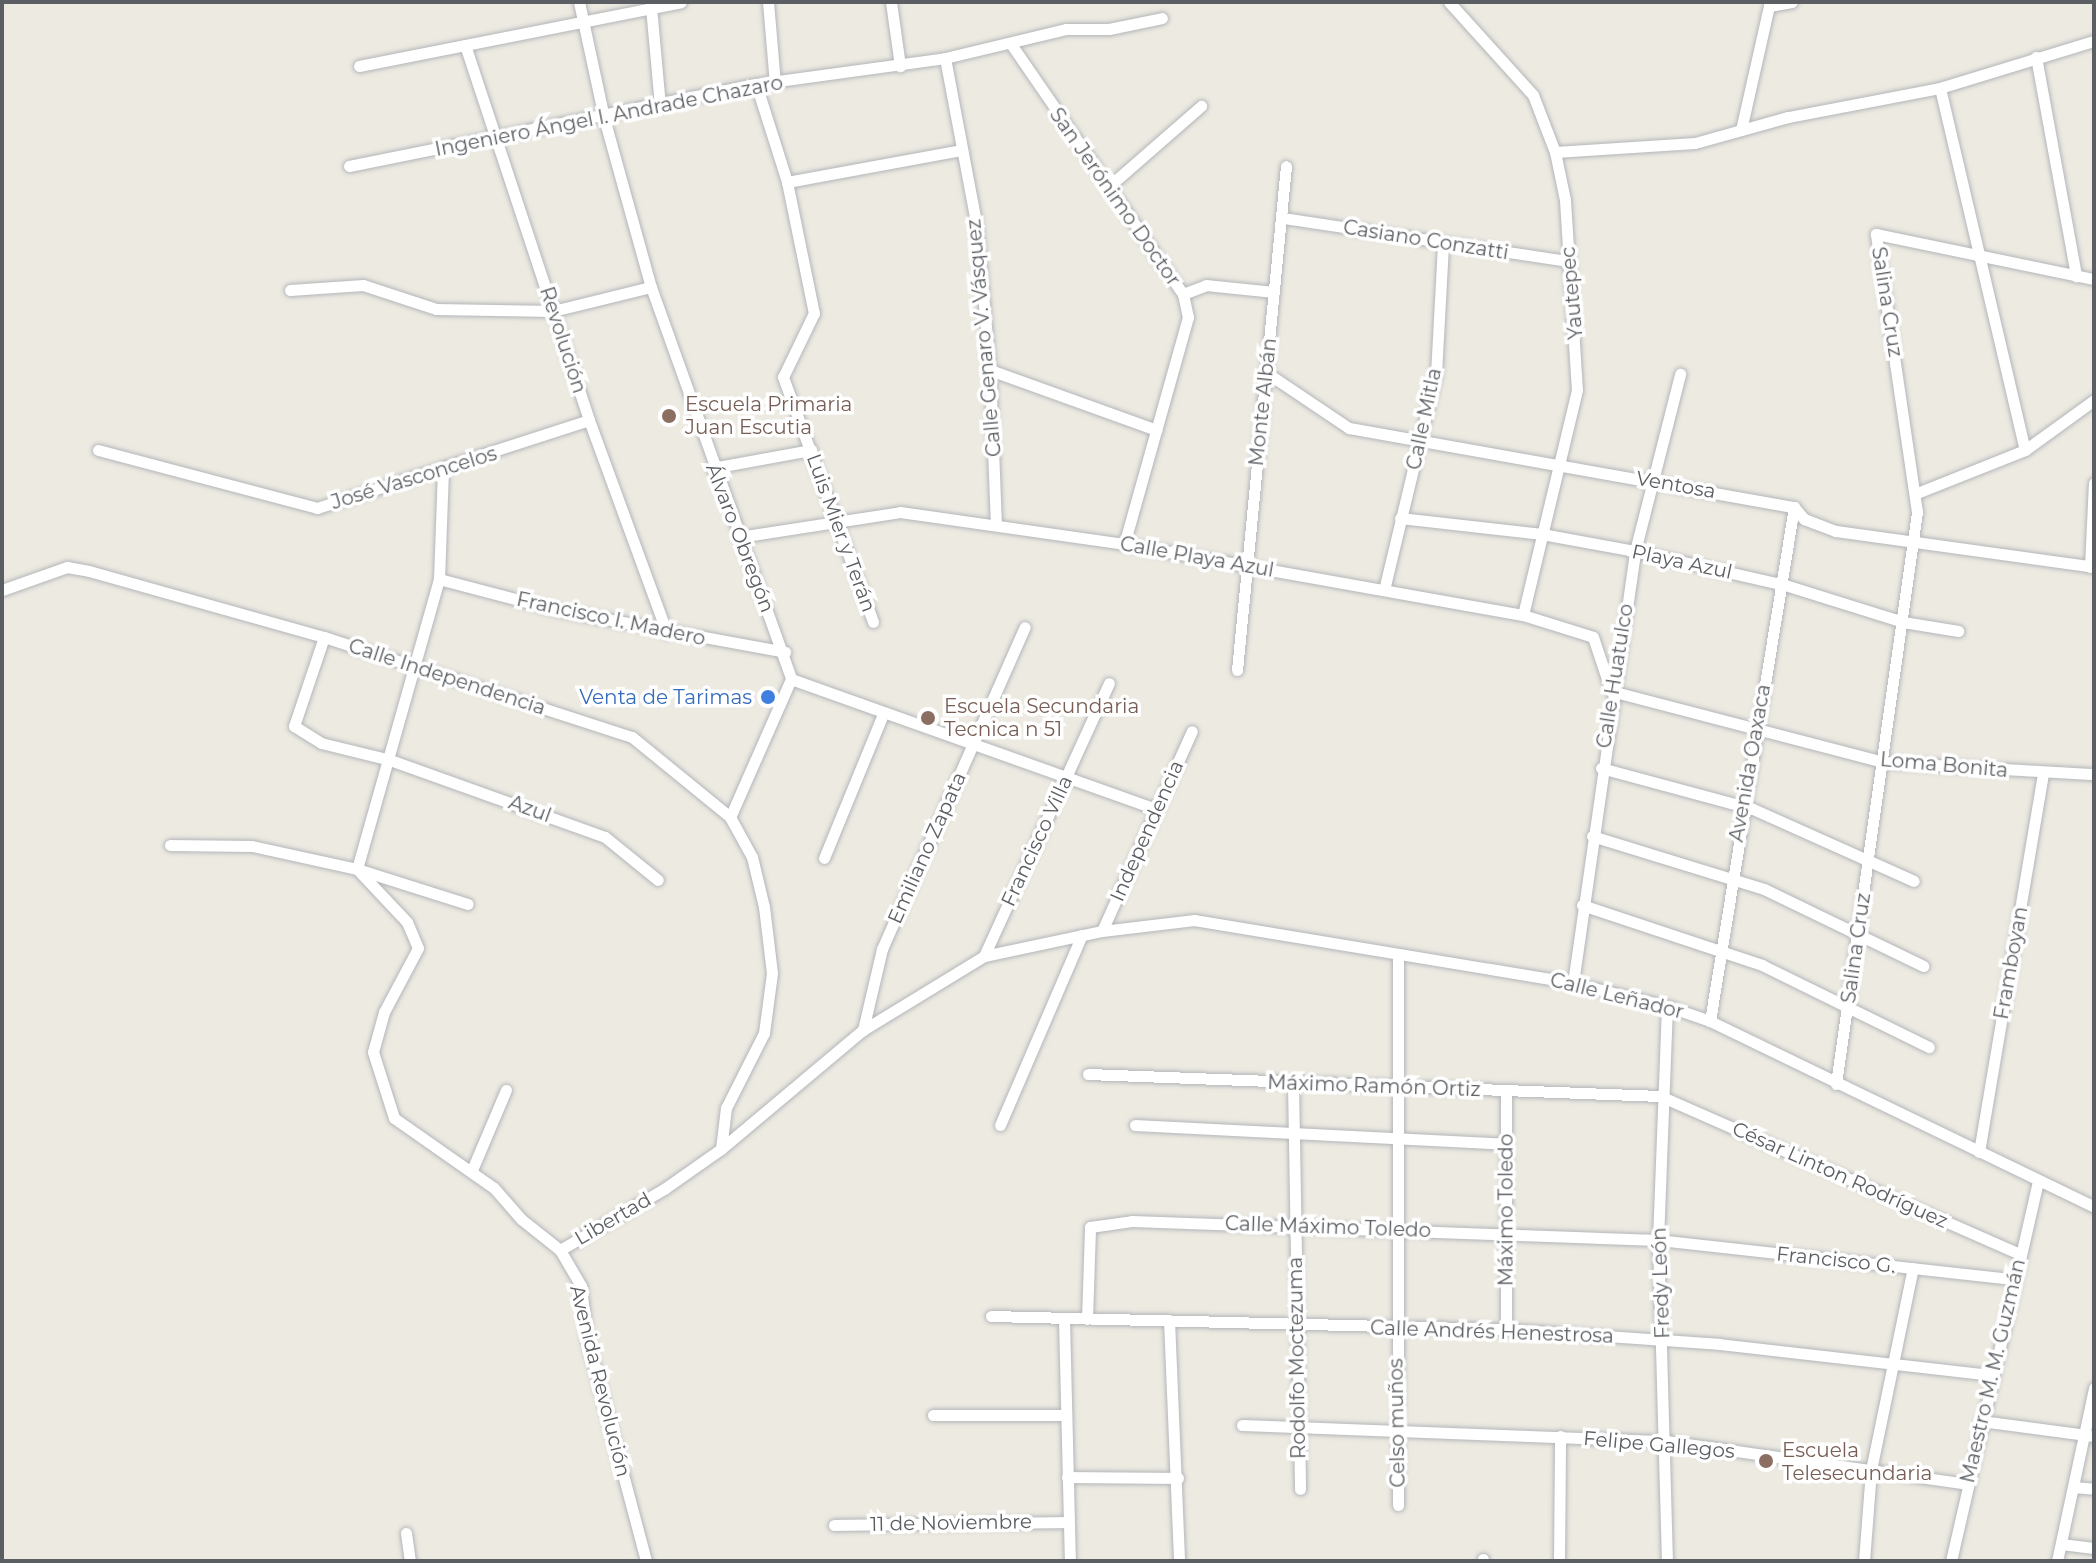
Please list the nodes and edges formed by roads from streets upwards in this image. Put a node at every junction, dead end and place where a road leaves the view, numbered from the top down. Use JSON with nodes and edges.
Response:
{"nodes":[{"id":1,"x":579,"y":2,"type":"edge"},
{"id":2,"x":681,"y":2,"type":"edge"},
{"id":3,"x":768,"y":2,"type":"edge"},
{"id":4,"x":891,"y":2,"type":"edge"},
{"id":5,"x":1449,"y":2,"type":"edge"},
{"id":6,"x":1792,"y":2,"type":"edge"},
{"id":7,"x":651,"y":7,"type":"junction"},
{"id":8,"x":1162,"y":18,"type":"dead end"},
{"id":9,"x":583,"y":20,"type":"junction"},
{"id":10,"x":2094,"y":41,"type":"edge"},
{"id":11,"x":1011,"y":44,"type":"junction"},
{"id":12,"x":465,"y":45,"type":"junction"},
{"id":13,"x":2036,"y":57,"type":"junction"},
{"id":14,"x":945,"y":58,"type":"junction"},
{"id":15,"x":359,"y":66,"type":"dead end"},
{"id":16,"x":900,"y":66,"type":"junction"},
{"id":17,"x":775,"y":83,"type":"junction"},
{"id":18,"x":756,"y":84,"type":"junction"},
{"id":19,"x":1940,"y":88,"type":"junction"},
{"id":20,"x":660,"y":105,"type":"junction"},
{"id":21,"x":1201,"y":106,"type":"dead end"},
{"id":22,"x":604,"y":118,"type":"junction"},
{"id":23,"x":1741,"y":130,"type":"junction"},
{"id":24,"x":496,"y":140,"type":"junction"},
{"id":25,"x":962,"y":150,"type":"junction"},
{"id":26,"x":1555,"y":152,"type":"junction"},
{"id":27,"x":349,"y":166,"type":"dead end"},
{"id":28,"x":1286,"y":166,"type":"dead end"},
{"id":29,"x":787,"y":182,"type":"junction"},
{"id":30,"x":1107,"y":188,"type":"junction"},
{"id":31,"x":1283,"y":218,"type":"junction"},
{"id":32,"x":1443,"y":244,"type":"junction"},
{"id":33,"x":1980,"y":255,"type":"junction"},
{"id":34,"x":1568,"y":261,"type":"junction"},
{"id":35,"x":2076,"y":276,"type":"junction"},
{"id":36,"x":2094,"y":279,"type":"edge"},
{"id":37,"x":651,"y":287,"type":"junction"},
{"id":38,"x":290,"y":290,"type":"dead end"},
{"id":39,"x":1274,"y":292,"type":"junction"},
{"id":40,"x":1183,"y":294,"type":"junction"},
{"id":41,"x":553,"y":311,"type":"junction"},
{"id":42,"x":990,"y":370,"type":"junction"},
{"id":43,"x":1267,"y":373,"type":"junction"},
{"id":44,"x":1680,"y":374,"type":"dead end"},
{"id":45,"x":2094,"y":400,"type":"edge"},
{"id":46,"x":589,"y":420,"type":"junction"},
{"id":47,"x":1157,"y":430,"type":"junction"},
{"id":48,"x":1423,"y":441,"type":"junction"},
{"id":49,"x":98,"y":450,"type":"dead end"},
{"id":50,"x":811,"y":450,"type":"junction"},
{"id":51,"x":2025,"y":450,"type":"junction"},
{"id":52,"x":1558,"y":466,"type":"junction"},
{"id":53,"x":712,"y":468,"type":"junction"},
{"id":54,"x":443,"y":470,"type":"junction"},
{"id":55,"x":1652,"y":480,"type":"junction"},
{"id":56,"x":2094,"y":483,"type":"edge"},
{"id":57,"x":1917,"y":493,"type":"junction"},
{"id":58,"x":1794,"y":507,"type":"junction"},
{"id":59,"x":1400,"y":518,"type":"junction"},
{"id":60,"x":836,"y":522,"type":"junction"},
{"id":61,"x":996,"y":524,"type":"junction"},
{"id":62,"x":1542,"y":534,"type":"junction"},
{"id":63,"x":739,"y":537,"type":"junction"},
{"id":64,"x":1914,"y":543,"type":"junction"},
{"id":65,"x":1124,"y":544,"type":"junction"},
{"id":66,"x":1635,"y":551,"type":"junction"},
{"id":67,"x":1246,"y":565,"type":"junction"},
{"id":68,"x":2092,"y":567,"type":"edge"},
{"id":69,"x":439,"y":579,"type":"junction"},
{"id":70,"x":1785,"y":585,"type":"junction"},
{"id":71,"x":2,"y":590,"type":"edge"},
{"id":72,"x":1384,"y":590,"type":"junction"},
{"id":73,"x":1523,"y":615,"type":"junction"},
{"id":74,"x":873,"y":622,"type":"dead end"},
{"id":75,"x":1903,"y":622,"type":"junction"},
{"id":76,"x":1025,"y":627,"type":"dead end"},
{"id":77,"x":1958,"y":631,"type":"dead end"},
{"id":78,"x":667,"y":633,"type":"junction"},
{"id":79,"x":324,"y":637,"type":"junction"},
{"id":80,"x":785,"y":652,"type":"junction"},
{"id":81,"x":416,"y":667,"type":"junction"},
{"id":82,"x":1237,"y":670,"type":"dead end"},
{"id":83,"x":791,"y":679,"type":"junction"},
{"id":84,"x":1109,"y":683,"type":"dead end"},
{"id":85,"x":1611,"y":691,"type":"junction"},
{"id":86,"x":883,"y":714,"type":"junction"},
{"id":87,"x":1754,"y":729,"type":"junction"},
{"id":88,"x":1192,"y":731,"type":"dead end"},
{"id":89,"x":974,"y":745,"type":"junction"},
{"id":90,"x":390,"y":760,"type":"junction"},
{"id":91,"x":1884,"y":762,"type":"junction"},
{"id":92,"x":1601,"y":768,"type":"junction"},
{"id":93,"x":2043,"y":774,"type":"junction"},
{"id":94,"x":2094,"y":774,"type":"edge"},
{"id":95,"x":1067,"y":777,"type":"junction"},
{"id":96,"x":1742,"y":806,"type":"junction"},
{"id":97,"x":1156,"y":809,"type":"junction"},
{"id":98,"x":730,"y":817,"type":"junction"},
{"id":99,"x":1592,"y":836,"type":"junction"},
{"id":100,"x":170,"y":845,"type":"dead end"},
{"id":101,"x":824,"y":858,"type":"dead end"},
{"id":102,"x":1869,"y":862,"type":"junction"},
{"id":103,"x":357,"y":869,"type":"junction"},
{"id":104,"x":1732,"y":878,"type":"junction"},
{"id":105,"x":658,"y":880,"type":"dead end"},
{"id":106,"x":1914,"y":881,"type":"dead end"},
{"id":107,"x":468,"y":904,"type":"dead end"},
{"id":108,"x":1582,"y":905,"type":"junction"},
{"id":109,"x":1102,"y":931,"type":"junction"},
{"id":110,"x":1082,"y":935,"type":"junction"},
{"id":111,"x":1858,"y":936,"type":"junction"},
{"id":112,"x":1721,"y":948,"type":"junction"},
{"id":113,"x":984,"y":956,"type":"junction"},
{"id":114,"x":1398,"y":957,"type":"junction"},
{"id":115,"x":1923,"y":966,"type":"dead end"},
{"id":116,"x":1573,"y":983,"type":"junction"},
{"id":117,"x":1848,"y":1004,"type":"junction"},
{"id":118,"x":1667,"y":1006,"type":"junction"},
{"id":119,"x":1710,"y":1021,"type":"junction"},
{"id":120,"x":863,"y":1030,"type":"junction"},
{"id":121,"x":1929,"y":1047,"type":"dead end"},
{"id":122,"x":1088,"y":1074,"type":"dead end"},
{"id":123,"x":1293,"y":1083,"type":"junction"},
{"id":124,"x":1836,"y":1084,"type":"junction"},
{"id":125,"x":1396,"y":1086,"type":"junction"},
{"id":126,"x":506,"y":1090,"type":"dead end"},
{"id":127,"x":1506,"y":1091,"type":"junction"},
{"id":128,"x":1660,"y":1096,"type":"junction"},
{"id":129,"x":1000,"y":1125,"type":"dead end"},
{"id":130,"x":1135,"y":1125,"type":"dead end"},
{"id":131,"x":1293,"y":1135,"type":"junction"},
{"id":132,"x":1396,"y":1139,"type":"junction"},
{"id":133,"x":1505,"y":1144,"type":"junction"},
{"id":134,"x":721,"y":1149,"type":"junction"},
{"id":135,"x":1979,"y":1152,"type":"junction"},
{"id":136,"x":472,"y":1170,"type":"junction"},
{"id":137,"x":2038,"y":1182,"type":"junction"},
{"id":138,"x":2094,"y":1207,"type":"edge"},
{"id":139,"x":1295,"y":1225,"type":"junction"},
{"id":140,"x":1395,"y":1229,"type":"junction"},
{"id":141,"x":1505,"y":1234,"type":"junction"},
{"id":142,"x":1658,"y":1240,"type":"junction"},
{"id":143,"x":560,"y":1250,"type":"junction"},
{"id":144,"x":2020,"y":1254,"type":"junction"},
{"id":145,"x":1913,"y":1268,"type":"junction"},
{"id":146,"x":2014,"y":1279,"type":"junction"},
{"id":147,"x":991,"y":1316,"type":"dead end"},
{"id":148,"x":1064,"y":1319,"type":"junction"},
{"id":149,"x":1087,"y":1319,"type":"junction"},
{"id":150,"x":1169,"y":1320,"type":"junction"},
{"id":151,"x":1297,"y":1326,"type":"junction"},
{"id":152,"x":1396,"y":1328,"type":"junction"},
{"id":153,"x":1506,"y":1329,"type":"junction"},
{"id":154,"x":1663,"y":1339,"type":"junction"},
{"id":155,"x":1892,"y":1364,"type":"junction"},
{"id":156,"x":1991,"y":1375,"type":"junction"},
{"id":157,"x":2094,"y":1388,"type":"edge"},
{"id":158,"x":933,"y":1415,"type":"dead end"},
{"id":159,"x":1064,"y":1415,"type":"junction"},
{"id":160,"x":1981,"y":1421,"type":"junction"},
{"id":161,"x":1242,"y":1425,"type":"dead end"},
{"id":162,"x":1297,"y":1426,"type":"junction"},
{"id":163,"x":1397,"y":1430,"type":"junction"},
{"id":164,"x":2089,"y":1435,"type":"edge"},
{"id":165,"x":1560,"y":1436,"type":"junction"},
{"id":166,"x":1666,"y":1441,"type":"junction"},
{"id":167,"x":1871,"y":1470,"type":"junction"},
{"id":168,"x":1067,"y":1477,"type":"junction"},
{"id":169,"x":1178,"y":1478,"type":"junction"},
{"id":170,"x":1967,"y":1484,"type":"junction"},
{"id":171,"x":2073,"y":1487,"type":"junction"},
{"id":172,"x":1300,"y":1489,"type":"dead end"},
{"id":173,"x":2094,"y":1489,"type":"edge"},
{"id":174,"x":1398,"y":1505,"type":"dead end"},
{"id":175,"x":1068,"y":1522,"type":"junction"},
{"id":176,"x":834,"y":1525,"type":"dead end"},
{"id":177,"x":406,"y":1533,"type":"dead end"},
{"id":178,"x":2061,"y":1544,"type":"junction"},
{"id":179,"x":2094,"y":1548,"type":"edge"},
{"id":180,"x":410,"y":1561,"type":"edge"},
{"id":181,"x":646,"y":1561,"type":"edge"},
{"id":182,"x":1070,"y":1561,"type":"edge"},
{"id":183,"x":1179,"y":1561,"type":"edge"},
{"id":184,"x":1559,"y":1561,"type":"edge"},
{"id":185,"x":1667,"y":1561,"type":"edge"},
{"id":186,"x":1864,"y":1561,"type":"edge"},
{"id":187,"x":1951,"y":1561,"type":"edge"},
{"id":188,"x":2057,"y":1561,"type":"edge"}],
"edges":[{"from":1,"to":9,"type":"street","name":"Álvaro Obregón"},
{"from":2,"to":7,"type":"street"},
{"from":3,"to":17,"type":"street"},
{"from":4,"to":16,"type":"street"},
{"from":5,"to":26,"type":"street","name":"Yautepec"},
{"from":6,"to":23,"type":"street"},
{"from":7,"to":9,"type":"street"},
{"from":7,"to":20,"type":"street"},
{"from":8,"to":11,"type":"street","name":"Ingeniero Ángel l. Andrade Chazaro"},
{"from":9,"to":12,"type":"street"},
{"from":9,"to":22,"type":"street","name":"Álvaro Obregón"},
{"from":10,"to":13,"type":"street"},
{"from":11,"to":14,"type":"street","name":"Ingeniero Ángel l. Andrade Chazaro"},
{"from":11,"to":30,"type":"street","name":"San Jerónimo Doctor"},
{"from":12,"to":15,"type":"street"},
{"from":12,"to":24,"type":"street","name":"Revolución"},
{"from":13,"to":19,"type":"street"},
{"from":13,"to":35,"type":"street"},
{"from":14,"to":16,"type":"street","name":"Ingeniero Ángel l. Andrade Chazaro"},
{"from":14,"to":25,"type":"street","name":"Calle Genaro V. Vásquez"},
{"from":16,"to":17,"type":"street","name":"Ingeniero Ángel l. Andrade Chazaro"},
{"from":17,"to":18,"type":"street","name":"Ingeniero Ángel l. Andrade Chazaro"},
{"from":18,"to":20,"type":"street","name":"Ingeniero Ángel l. Andrade Chazaro"},
{"from":18,"to":29,"type":"street"},
{"from":19,"to":23,"type":"street"},
{"from":19,"to":33,"type":"street"},
{"from":20,"to":22,"type":"street","name":"Ingeniero Ángel l. Andrade Chazaro"},
{"from":21,"to":30,"type":"street"},
{"from":22,"to":24,"type":"street","name":"Ingeniero Ángel l. Andrade Chazaro"},
{"from":22,"to":37,"type":"street","name":"Álvaro Obregón"},
{"from":23,"to":26,"type":"street"},
{"from":24,"to":27,"type":"street","name":"Ingeniero Ángel l. Andrade Chazaro"},
{"from":24,"to":41,"type":"street","name":"Revolución"},
{"from":25,"to":29,"type":"street"},
{"from":25,"to":42,"type":"street","name":"Calle Genaro V. Vásquez"},
{"from":26,"to":34,"type":"street","name":"Yautepec"},
{"from":28,"to":31,"type":"street","name":"Monte Albán"},
{"from":29,"to":50,"type":"street","name":"Luis Mier y Terán"},
{"from":30,"to":40,"type":"street","name":"San Jerónimo Doctor"},
{"from":31,"to":32,"type":"street","name":"Casiano Conzatti"},
{"from":31,"to":39,"type":"street","name":"Monte Albán"},
{"from":32,"to":34,"type":"street","name":"Casiano Conzatti"},
{"from":32,"to":48,"type":"street","name":"Calle Mitla"},
{"from":33,"to":35,"type":"street","name":"Salina Cruz"},
{"from":33,"to":51,"type":"street"},
{"from":33,"to":57,"type":"street","name":"Salina Cruz"},
{"from":34,"to":52,"type":"street","name":"Yautepec"},
{"from":35,"to":36,"type":"street","name":"Salina Cruz"},
{"from":37,"to":41,"type":"street"},
{"from":37,"to":53,"type":"street","name":"Álvaro Obregón"},
{"from":38,"to":41,"type":"street"},
{"from":39,"to":40,"type":"street"},
{"from":39,"to":43,"type":"street","name":"Monte Albán"},
{"from":40,"to":47,"type":"street","name":"San Jerónimo Doctor"},
{"from":41,"to":46,"type":"street","name":"Revolución"},
{"from":42,"to":47,"type":"street"},
{"from":42,"to":61,"type":"street","name":"Calle Genaro V. Vásquez"},
{"from":43,"to":48,"type":"street","name":"Ventosa"},
{"from":43,"to":67,"type":"street","name":"Monte Albán"},
{"from":44,"to":55,"type":"street","name":"Calle Huatulco"},
{"from":45,"to":51,"type":"street"},
{"from":46,"to":54,"type":"street","name":"José Vasconcelos"},
{"from":46,"to":78,"type":"street","name":"Revolución"},
{"from":47,"to":65,"type":"street","name":"San Jerónimo Doctor"},
{"from":48,"to":52,"type":"street","name":"Ventosa"},
{"from":48,"to":59,"type":"street","name":"Calle Mitla"},
{"from":49,"to":54,"type":"street","name":"José Vasconcelos"},
{"from":50,"to":53,"type":"street"},
{"from":50,"to":60,"type":"street","name":"Luis Mier y Terán"},
{"from":51,"to":57,"type":"street"},
{"from":52,"to":55,"type":"street","name":"Ventosa"},
{"from":52,"to":62,"type":"street","name":"Yautepec"},
{"from":53,"to":63,"type":"street","name":"Álvaro Obregón"},
{"from":54,"to":69,"type":"street"},
{"from":55,"to":58,"type":"street","name":"Ventosa"},
{"from":55,"to":66,"type":"street","name":"Calle Huatulco"},
{"from":56,"to":68,"type":"street"},
{"from":57,"to":64,"type":"street","name":"Salina Cruz"},
{"from":58,"to":64,"type":"street","name":"Ventosa"},
{"from":58,"to":70,"type":"street","name":"Avenida Oaxaca"},
{"from":59,"to":62,"type":"street","name":"Playa Azul"},
{"from":59,"to":72,"type":"street","name":"Calle Mitla"},
{"from":60,"to":61,"type":"street","name":"Calle Playa Azul"},
{"from":60,"to":63,"type":"street","name":"Calle Playa Azul"},
{"from":60,"to":74,"type":"street","name":"Luis Mier y Terán"},
{"from":61,"to":65,"type":"street","name":"Calle Playa Azul"},
{"from":62,"to":66,"type":"street","name":"Playa Azul"},
{"from":62,"to":73,"type":"street","name":"Yautepec"},
{"from":63,"to":80,"type":"street","name":"Álvaro Obregón"},
{"from":64,"to":68,"type":"street","name":"Ventosa"},
{"from":64,"to":75,"type":"street","name":"Salina Cruz"},
{"from":65,"to":67,"type":"street","name":"Calle Playa Azul"},
{"from":66,"to":70,"type":"street","name":"Playa Azul"},
{"from":66,"to":85,"type":"street","name":"Calle Huatulco"},
{"from":67,"to":72,"type":"street","name":"Calle Playa Azul"},
{"from":67,"to":82,"type":"street","name":"Monte Albán"},
{"from":69,"to":78,"type":"street","name":"Francisco I. Madero"},
{"from":69,"to":81,"type":"street"},
{"from":70,"to":75,"type":"street","name":"Playa Azul"},
{"from":70,"to":87,"type":"street","name":"Avenida Oaxaca"},
{"from":71,"to":79,"type":"street","name":"Calle Independencia"},
{"from":72,"to":73,"type":"street","name":"Calle Playa Azul"},
{"from":73,"to":85,"type":"street","name":"Calle Playa Azul"},
{"from":75,"to":77,"type":"street","name":"Playa Azul"},
{"from":75,"to":91,"type":"street","name":"Salina Cruz"},
{"from":76,"to":89,"type":"street","name":"Emiliano Zapata"},
{"from":78,"to":80,"type":"street","name":"Francisco I. Madero"},
{"from":79,"to":81,"type":"street","name":"Calle Independencia"},
{"from":79,"to":90,"type":"street","name":"Azul"},
{"from":80,"to":83,"type":"street"},
{"from":81,"to":90,"type":"street"},
{"from":81,"to":98,"type":"street","name":"Calle Independencia"},
{"from":83,"to":86,"type":"street"},
{"from":83,"to":98,"type":"street"},
{"from":84,"to":95,"type":"street","name":"Francisco Villa"},
{"from":85,"to":87,"type":"street","name":"Loma Bonita"},
{"from":85,"to":92,"type":"street","name":"Calle Huatulco"},
{"from":86,"to":89,"type":"street"},
{"from":86,"to":101,"type":"street"},
{"from":87,"to":91,"type":"street","name":"Loma Bonita"},
{"from":87,"to":96,"type":"street","name":"Avenida Oaxaca"},
{"from":88,"to":97,"type":"street","name":"Independencia"},
{"from":89,"to":95,"type":"street"},
{"from":89,"to":120,"type":"street","name":"Emiliano Zapata"},
{"from":90,"to":103,"type":"street"},
{"from":90,"to":105,"type":"street","name":"Azul"},
{"from":91,"to":93,"type":"street","name":"Loma Bonita"},
{"from":91,"to":102,"type":"street","name":"Salina Cruz"},
{"from":92,"to":96,"type":"street"},
{"from":92,"to":99,"type":"street","name":"Calle Huatulco"},
{"from":93,"to":94,"type":"street","name":"Loma Bonita"},
{"from":93,"to":135,"type":"street","name":"Framboyan"},
{"from":95,"to":97,"type":"street"},
{"from":95,"to":113,"type":"street","name":"Francisco Villa"},
{"from":96,"to":102,"type":"street"},
{"from":96,"to":104,"type":"street","name":"Avenida Oaxaca"},
{"from":97,"to":109,"type":"street","name":"Independencia"},
{"from":98,"to":134,"type":"street","name":"Calle Independencia"},
{"from":99,"to":104,"type":"street"},
{"from":99,"to":108,"type":"street","name":"Calle Huatulco"},
{"from":100,"to":103,"type":"street"},
{"from":102,"to":106,"type":"street"},
{"from":102,"to":111,"type":"street","name":"Salina Cruz"},
{"from":103,"to":107,"type":"street"},
{"from":103,"to":136,"type":"street","name":"Libertad"},
{"from":104,"to":111,"type":"street"},
{"from":104,"to":112,"type":"street","name":"Avenida Oaxaca"},
{"from":108,"to":112,"type":"street"},
{"from":108,"to":116,"type":"street","name":"Calle Huatulco"},
{"from":109,"to":110,"type":"street","name":"Libertad"},
{"from":109,"to":114,"type":"street","name":"Calle Leñador"},
{"from":110,"to":113,"type":"street","name":"Libertad"},
{"from":110,"to":129,"type":"street"},
{"from":111,"to":115,"type":"street"},
{"from":111,"to":117,"type":"street","name":"Salina Cruz"},
{"from":112,"to":117,"type":"street"},
{"from":112,"to":119,"type":"street","name":"Avenida Oaxaca"},
{"from":113,"to":120,"type":"street","name":"Libertad"},
{"from":114,"to":116,"type":"street","name":"Calle Leñador"},
{"from":114,"to":125,"type":"street","name":"Celso muños"},
{"from":116,"to":118,"type":"street","name":"Calle Leñador"},
{"from":117,"to":121,"type":"street"},
{"from":117,"to":124,"type":"street","name":"Salina Cruz"},
{"from":118,"to":119,"type":"street","name":"Calle Leñador"},
{"from":118,"to":128,"type":"street","name":"Fredy León"},
{"from":119,"to":124,"type":"street","name":"Calle Leñador"},
{"from":120,"to":134,"type":"street","name":"Libertad"},
{"from":122,"to":123,"type":"street","name":"Máximo Ramón Ortiz"},
{"from":123,"to":125,"type":"street","name":"Máximo Ramón Ortiz"},
{"from":123,"to":131,"type":"street","name":"Rodolfo Moctezuma"},
{"from":124,"to":135,"type":"street","name":"Calle Leñador"},
{"from":125,"to":127,"type":"street","name":"Máximo Ramón Ortiz"},
{"from":125,"to":132,"type":"street","name":"Celso muños"},
{"from":126,"to":136,"type":"street"},
{"from":127,"to":128,"type":"street","name":"Máximo Ramón Ortiz"},
{"from":127,"to":133,"type":"street","name":"Máximo Toledo"},
{"from":128,"to":142,"type":"street","name":"Fredy León"},
{"from":128,"to":144,"type":"street","name":"César Linton Rodríguez"},
{"from":130,"to":131,"type":"street"},
{"from":131,"to":132,"type":"street"},
{"from":131,"to":139,"type":"street","name":"Rodolfo Moctezuma"},
{"from":132,"to":133,"type":"street"},
{"from":132,"to":140,"type":"street","name":"Celso muños"},
{"from":133,"to":141,"type":"street","name":"Máximo Toledo"},
{"from":134,"to":143,"type":"street","name":"Libertad"},
{"from":135,"to":137,"type":"street","name":"Calle Leñador"},
{"from":136,"to":143,"type":"street","name":"Libertad"},
{"from":137,"to":138,"type":"street","name":"Calle Leñador"},
{"from":137,"to":144,"type":"street","name":"Maestro M. M. Guzmán"},
{"from":139,"to":140,"type":"street","name":"Calle Máximo Toledo"},
{"from":139,"to":149,"type":"street","name":"Calle Máximo Toledo"},
{"from":139,"to":151,"type":"street","name":"Rodolfo Moctezuma"},
{"from":140,"to":141,"type":"street","name":"Calle Máximo Toledo"},
{"from":140,"to":152,"type":"street","name":"Celso muños"},
{"from":141,"to":142,"type":"street","name":"Calle Máximo Toledo"},
{"from":141,"to":153,"type":"street","name":"Máximo Toledo"},
{"from":142,"to":145,"type":"street","name":"Francisco G."},
{"from":142,"to":154,"type":"street","name":"Fredy León"},
{"from":143,"to":181,"type":"street","name":"Avenida Revolución"},
{"from":144,"to":146,"type":"street","name":"Maestro M. M. Guzmán"},
{"from":145,"to":146,"type":"street","name":"Francisco G."},
{"from":145,"to":155,"type":"street"},
{"from":146,"to":156,"type":"street","name":"Maestro M. M. Guzmán"},
{"from":147,"to":148,"type":"street","name":"Calle Andrés Henestrosa"},
{"from":148,"to":149,"type":"street","name":"Calle Andrés Henestrosa"},
{"from":148,"to":159,"type":"street"},
{"from":149,"to":150,"type":"street","name":"Calle Andrés Henestrosa"},
{"from":150,"to":151,"type":"street","name":"Calle Andrés Henestrosa"},
{"from":150,"to":169,"type":"street"},
{"from":151,"to":152,"type":"street","name":"Calle Andrés Henestrosa"},
{"from":151,"to":162,"type":"street","name":"Rodolfo Moctezuma"},
{"from":152,"to":153,"type":"street","name":"Calle Andrés Henestrosa"},
{"from":152,"to":163,"type":"street","name":"Celso muños"},
{"from":153,"to":154,"type":"street","name":"Calle Andrés Henestrosa"},
{"from":154,"to":155,"type":"street","name":"Calle Andrés Henestrosa"},
{"from":154,"to":166,"type":"street","name":"Fredy León"},
{"from":155,"to":156,"type":"street","name":"Calle Andrés Henestrosa"},
{"from":155,"to":167,"type":"street"},
{"from":156,"to":160,"type":"street","name":"Maestro M. M. Guzmán"},
{"from":157,"to":164,"type":"street"},
{"from":158,"to":159,"type":"street"},
{"from":159,"to":168,"type":"street"},
{"from":160,"to":164,"type":"street"},
{"from":160,"to":170,"type":"street","name":"Maestro M. M. Guzmán"},
{"from":161,"to":162,"type":"street","name":"Felipe Gallegos"},
{"from":162,"to":163,"type":"street","name":"Felipe Gallegos"},
{"from":162,"to":172,"type":"street","name":"Rodolfo Moctezuma"},
{"from":163,"to":165,"type":"street","name":"Felipe Gallegos"},
{"from":163,"to":174,"type":"street","name":"Celso muños"},
{"from":164,"to":171,"type":"street"},
{"from":165,"to":166,"type":"street","name":"Felipe Gallegos"},
{"from":165,"to":184,"type":"street"},
{"from":166,"to":167,"type":"street","name":"Felipe Gallegos"},
{"from":166,"to":185,"type":"street","name":"Fredy León"},
{"from":167,"to":170,"type":"street","name":"Felipe Gallegos"},
{"from":167,"to":186,"type":"street"},
{"from":168,"to":169,"type":"street"},
{"from":168,"to":175,"type":"street"},
{"from":169,"to":183,"type":"street"},
{"from":170,"to":187,"type":"street","name":"Maestro M. M. Guzmán"},
{"from":171,"to":173,"type":"street"},
{"from":171,"to":178,"type":"street"},
{"from":175,"to":176,"type":"street","name":"11 de Noviembre"},
{"from":175,"to":182,"type":"street"},
{"from":177,"to":180,"type":"street"},
{"from":178,"to":179,"type":"street"},
{"from":178,"to":188,"type":"street"}]}
